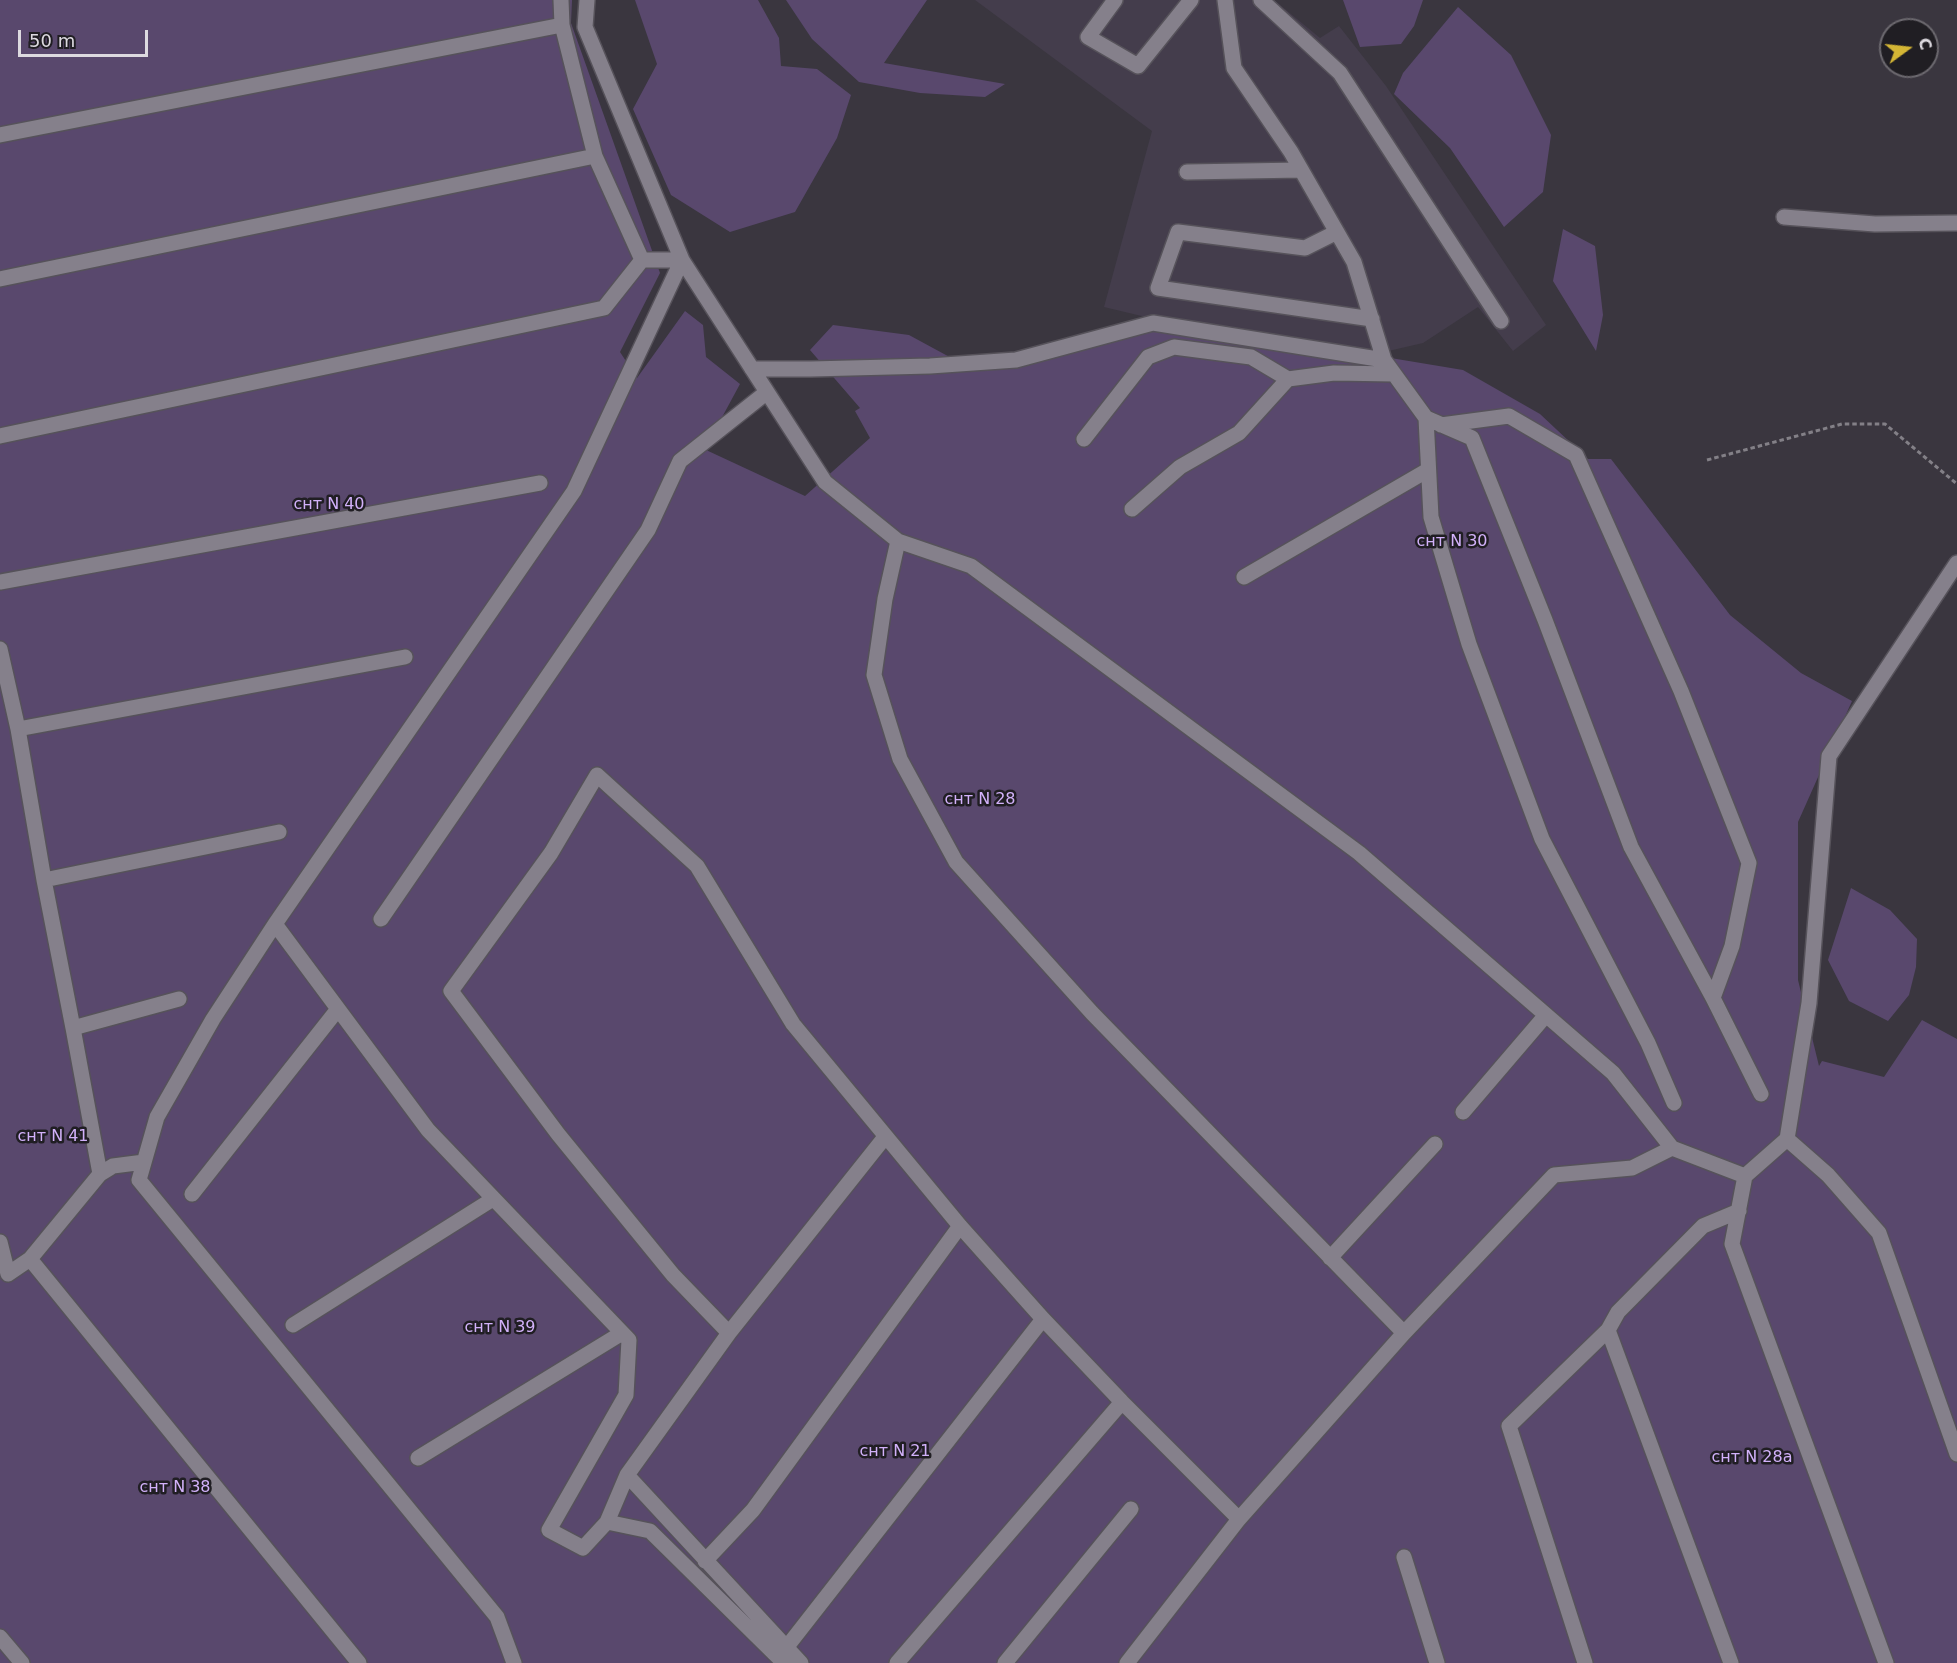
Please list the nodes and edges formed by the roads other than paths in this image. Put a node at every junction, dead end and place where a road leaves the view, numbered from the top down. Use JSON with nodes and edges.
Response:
{"nodes":[{"id":1,"x":561,"y":0,"type":"edge"},
{"id":2,"x":587,"y":0,"type":"edge"},
{"id":3,"x":1115,"y":0,"type":"edge"},
{"id":4,"x":1191,"y":0,"type":"edge"},
{"id":5,"x":1226,"y":0,"type":"edge"},
{"id":6,"x":1261,"y":0,"type":"edge"},
{"id":7,"x":562,"y":25,"type":"junction"},
{"id":8,"x":0,"y":135,"type":"edge"},
{"id":9,"x":595,"y":156,"type":"junction"},
{"id":10,"x":1301,"y":170,"type":"junction"},
{"id":11,"x":1187,"y":172,"type":"dead end"},
{"id":12,"x":1784,"y":217,"type":"dead end"},
{"id":13,"x":1957,"y":223,"type":"edge"},
{"id":14,"x":1337,"y":232,"type":"junction"},
{"id":15,"x":642,"y":260,"type":"junction"},
{"id":16,"x":682,"y":260,"type":"junction"},
{"id":17,"x":0,"y":279,"type":"edge"},
{"id":18,"x":1372,"y":319,"type":"junction"},
{"id":19,"x":1501,"y":321,"type":"dead end"},
{"id":20,"x":1384,"y":360,"type":"junction"},
{"id":21,"x":752,"y":369,"type":"junction"},
{"id":22,"x":1394,"y":374,"type":"junction"},
{"id":23,"x":1288,"y":380,"type":"junction"},
{"id":24,"x":767,"y":392,"type":"junction"},
{"id":25,"x":1426,"y":418,"type":"junction"},
{"id":26,"x":1441,"y":424,"type":"junction"},
{"id":27,"x":0,"y":436,"type":"edge"},
{"id":28,"x":1084,"y":439,"type":"dead end"},
{"id":29,"x":1428,"y":470,"type":"junction"},
{"id":30,"x":540,"y":483,"type":"dead end"},
{"id":31,"x":1132,"y":509,"type":"dead end"},
{"id":32,"x":898,"y":541,"type":"junction"},
{"id":33,"x":1957,"y":563,"type":"edge"},
{"id":34,"x":1244,"y":577,"type":"dead end"},
{"id":35,"x":0,"y":582,"type":"edge"},
{"id":36,"x":0,"y":649,"type":"edge"},
{"id":37,"x":405,"y":657,"type":"dead end"},
{"id":38,"x":18,"y":729,"type":"junction"},
{"id":39,"x":279,"y":832,"type":"dead end"},
{"id":40,"x":44,"y":880,"type":"junction"},
{"id":41,"x":381,"y":919,"type":"dead end"},
{"id":42,"x":275,"y":924,"type":"junction"},
{"id":43,"x":1713,"y":998,"type":"junction"},
{"id":44,"x":179,"y":999,"type":"dead end"},
{"id":45,"x":338,"y":1009,"type":"junction"},
{"id":46,"x":1546,"y":1015,"type":"junction"},
{"id":47,"x":73,"y":1028,"type":"junction"},
{"id":48,"x":1761,"y":1094,"type":"dead end"},
{"id":49,"x":1674,"y":1103,"type":"dead end"},
{"id":50,"x":1463,"y":1112,"type":"dead end"},
{"id":51,"x":885,"y":1137,"type":"junction"},
{"id":52,"x":1787,"y":1139,"type":"junction"},
{"id":53,"x":1435,"y":1144,"type":"dead end"},
{"id":54,"x":1672,"y":1148,"type":"junction"},
{"id":55,"x":144,"y":1162,"type":"junction"},
{"id":56,"x":100,"y":1174,"type":"junction"},
{"id":57,"x":1745,"y":1176,"type":"junction"},
{"id":58,"x":192,"y":1194,"type":"dead end"},
{"id":59,"x":493,"y":1199,"type":"junction"},
{"id":60,"x":1739,"y":1211,"type":"junction"},
{"id":61,"x":960,"y":1226,"type":"junction"},
{"id":62,"x":0,"y":1242,"type":"edge"},
{"id":63,"x":1330,"y":1258,"type":"junction"},
{"id":64,"x":30,"y":1259,"type":"junction"},
{"id":65,"x":4,"y":1280,"type":"edge"},
{"id":66,"x":1043,"y":1319,"type":"junction"},
{"id":67,"x":293,"y":1325,"type":"dead end"},
{"id":68,"x":1608,"y":1330,"type":"junction"},
{"id":69,"x":622,"y":1333,"type":"junction"},
{"id":70,"x":729,"y":1333,"type":"junction"},
{"id":71,"x":1404,"y":1333,"type":"junction"},
{"id":72,"x":1122,"y":1402,"type":"junction"},
{"id":73,"x":1957,"y":1454,"type":"edge"},
{"id":74,"x":418,"y":1458,"type":"dead end"},
{"id":75,"x":627,"y":1475,"type":"junction"},
{"id":76,"x":1131,"y":1509,"type":"dead end"},
{"id":77,"x":1239,"y":1519,"type":"junction"},
{"id":78,"x":607,"y":1522,"type":"junction"},
{"id":79,"x":1404,"y":1557,"type":"dead end"},
{"id":80,"x":705,"y":1561,"type":"junction"},
{"id":81,"x":0,"y":1637,"type":"edge"},
{"id":82,"x":785,"y":1656,"type":"edge"},
{"id":83,"x":22,"y":1663,"type":"edge"},
{"id":84,"x":359,"y":1663,"type":"edge"},
{"id":85,"x":514,"y":1663,"type":"edge"},
{"id":86,"x":801,"y":1663,"type":"edge"},
{"id":87,"x":897,"y":1663,"type":"edge"},
{"id":88,"x":1005,"y":1663,"type":"edge"},
{"id":89,"x":1127,"y":1663,"type":"edge"},
{"id":90,"x":1437,"y":1663,"type":"edge"},
{"id":91,"x":1585,"y":1663,"type":"edge"},
{"id":92,"x":1731,"y":1663,"type":"edge"},
{"id":93,"x":1886,"y":1663,"type":"edge"}],
"edges":[{"from":1,"to":7,"type":"street"},
{"from":2,"to":16,"type":"street"},
{"from":3,"to":4,"type":"street"},
{"from":5,"to":10,"type":"street"},
{"from":6,"to":19,"type":"street"},
{"from":7,"to":8,"type":"street"},
{"from":7,"to":9,"type":"street"},
{"from":9,"to":15,"type":"street"},
{"from":9,"to":17,"type":"street"},
{"from":10,"to":11,"type":"street"},
{"from":10,"to":14,"type":"street"},
{"from":12,"to":13,"type":"street"},
{"from":14,"to":18,"type":"street"},
{"from":14,"to":18,"type":"street"},
{"from":15,"to":16,"type":"street"},
{"from":15,"to":27,"type":"street"},
{"from":16,"to":21,"type":"street"},
{"from":16,"to":42,"type":"street"},
{"from":18,"to":20,"type":"street"},
{"from":20,"to":21,"type":"street"},
{"from":20,"to":22,"type":"street"},
{"from":21,"to":24,"type":"street"},
{"from":22,"to":23,"type":"street"},
{"from":22,"to":25,"type":"street"},
{"from":23,"to":28,"type":"street"},
{"from":23,"to":31,"type":"street"},
{"from":24,"to":32,"type":"street"},
{"from":24,"to":41,"type":"street"},
{"from":25,"to":26,"type":"street"},
{"from":25,"to":29,"type":"street"},
{"from":26,"to":43,"type":"street"},
{"from":26,"to":43,"type":"street"},
{"from":29,"to":34,"type":"street"},
{"from":29,"to":49,"type":"street"},
{"from":30,"to":35,"type":"street"},
{"from":32,"to":46,"type":"street"},
{"from":32,"to":63,"type":"street"},
{"from":33,"to":52,"type":"street"},
{"from":36,"to":38,"type":"street"},
{"from":37,"to":38,"type":"street"},
{"from":38,"to":40,"type":"street"},
{"from":39,"to":40,"type":"street"},
{"from":40,"to":47,"type":"street"},
{"from":42,"to":45,"type":"street"},
{"from":42,"to":55,"type":"street"},
{"from":43,"to":48,"type":"street"},
{"from":44,"to":47,"type":"street"},
{"from":45,"to":58,"type":"street"},
{"from":45,"to":59,"type":"street"},
{"from":46,"to":50,"type":"street"},
{"from":46,"to":54,"type":"street"},
{"from":47,"to":56,"type":"street"},
{"from":51,"to":61,"type":"street"},
{"from":51,"to":70,"type":"street"},
{"from":51,"to":70,"type":"street"},
{"from":52,"to":57,"type":"street"},
{"from":52,"to":73,"type":"street"},
{"from":53,"to":63,"type":"street"},
{"from":54,"to":57,"type":"street"},
{"from":54,"to":71,"type":"street"},
{"from":55,"to":56,"type":"street"},
{"from":55,"to":85,"type":"street"},
{"from":56,"to":64,"type":"street"},
{"from":57,"to":60,"type":"street"},
{"from":59,"to":67,"type":"street"},
{"from":59,"to":69,"type":"street"},
{"from":60,"to":68,"type":"street"},
{"from":60,"to":93,"type":"street"},
{"from":61,"to":66,"type":"street"},
{"from":61,"to":80,"type":"street"},
{"from":62,"to":65,"type":"street"},
{"from":63,"to":71,"type":"street"},
{"from":64,"to":65,"type":"street"},
{"from":64,"to":84,"type":"street"},
{"from":66,"to":72,"type":"street"},
{"from":66,"to":82,"type":"street"},
{"from":68,"to":91,"type":"street"},
{"from":68,"to":92,"type":"street"},
{"from":69,"to":74,"type":"street"},
{"from":69,"to":78,"type":"street"},
{"from":70,"to":75,"type":"street"},
{"from":71,"to":77,"type":"street"},
{"from":72,"to":77,"type":"street"},
{"from":72,"to":87,"type":"street"},
{"from":75,"to":78,"type":"street"},
{"from":75,"to":80,"type":"street"},
{"from":76,"to":88,"type":"street"},
{"from":77,"to":89,"type":"street"},
{"from":78,"to":82,"type":"street"},
{"from":79,"to":90,"type":"street"},
{"from":80,"to":82,"type":"street"},
{"from":81,"to":83,"type":"street"},
{"from":82,"to":86,"type":"street"}]}
